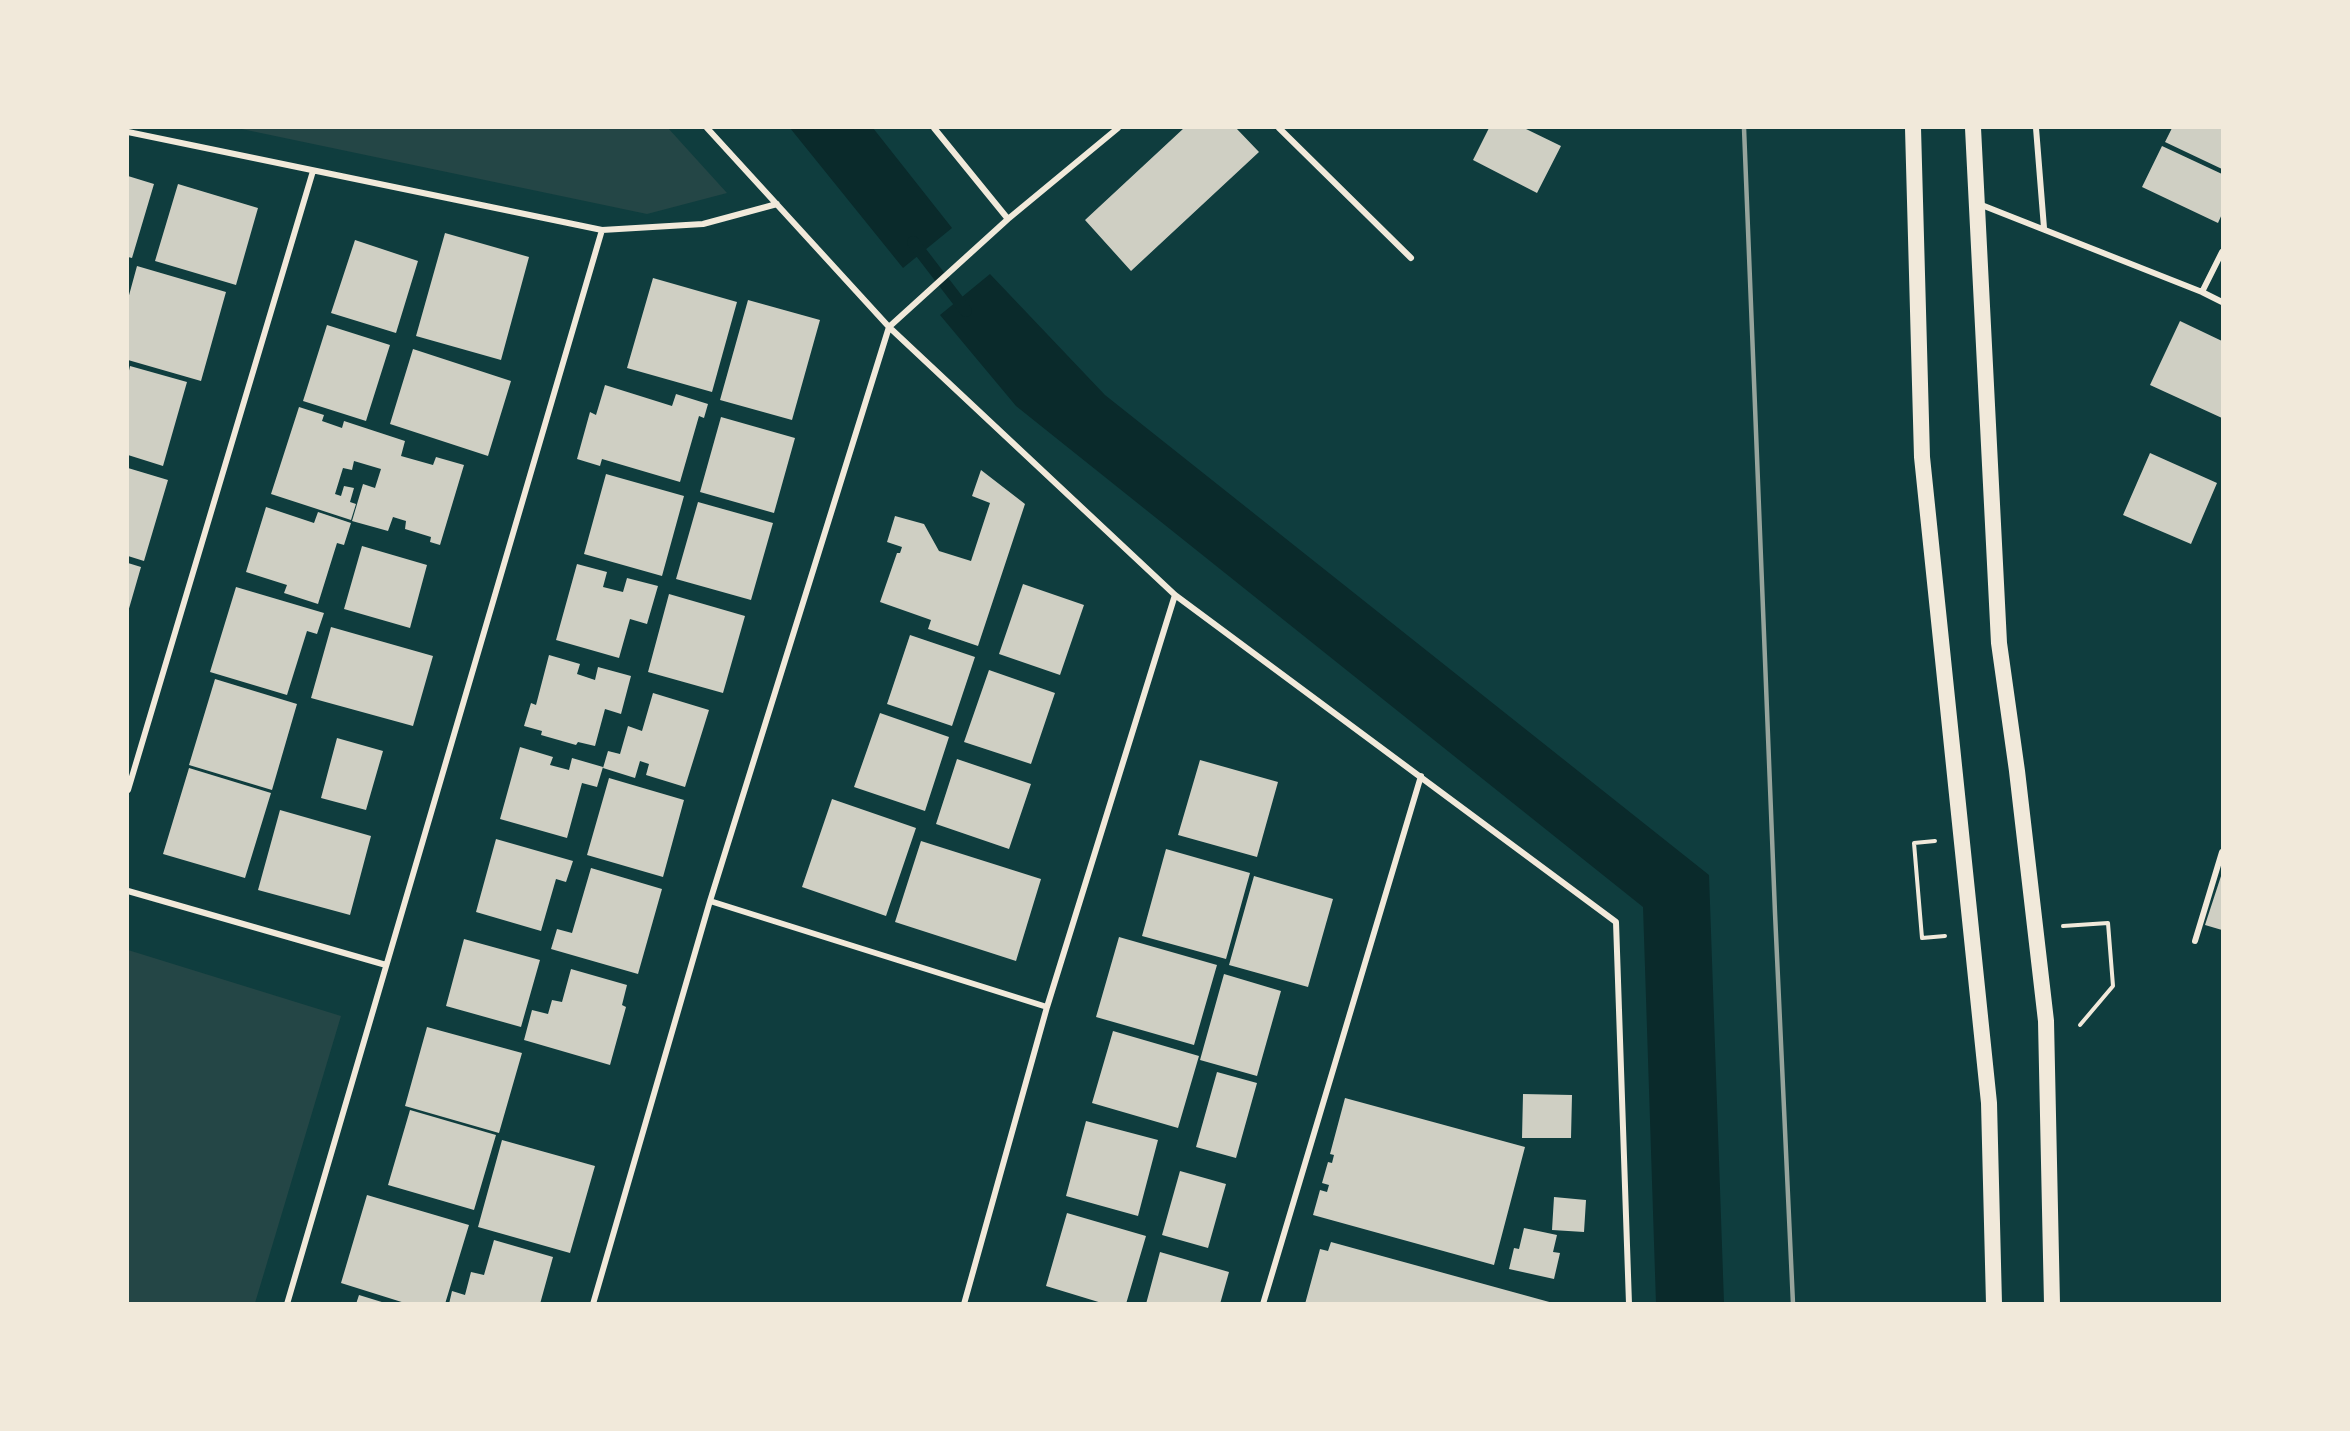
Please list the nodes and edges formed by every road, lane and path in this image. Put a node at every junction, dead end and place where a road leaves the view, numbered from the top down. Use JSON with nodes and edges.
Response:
{"nodes":[{"id":1,"x":707,"y":128,"type":"edge"},
{"id":2,"x":934,"y":128,"type":"edge"},
{"id":3,"x":1118,"y":128,"type":"edge"},
{"id":4,"x":1279,"y":128,"type":"edge"},
{"id":5,"x":1913,"y":128,"type":"edge"},
{"id":6,"x":1973,"y":128,"type":"edge"},
{"id":7,"x":2036,"y":128,"type":"edge"},
{"id":8,"x":128,"y":132,"type":"edge"},
{"id":9,"x":313,"y":171,"type":"junction"},
{"id":10,"x":1976,"y":202,"type":"junction"},
{"id":11,"x":777,"y":204,"type":"junction"},
{"id":12,"x":1008,"y":219,"type":"junction"},
{"id":13,"x":2044,"y":228,"type":"junction"},
{"id":14,"x":602,"y":230,"type":"junction"},
{"id":15,"x":2223,"y":252,"type":"edge"},
{"id":16,"x":1411,"y":258,"type":"dead end"},
{"id":17,"x":2202,"y":292,"type":"junction"},
{"id":18,"x":2223,"y":303,"type":"edge"},
{"id":19,"x":889,"y":327,"type":"junction"},
{"id":20,"x":1175,"y":595,"type":"junction"},
{"id":21,"x":1421,"y":776,"type":"junction"},
{"id":22,"x":128,"y":790,"type":"edge"},
{"id":23,"x":1914,"y":843,"type":"dead end"},
{"id":24,"x":2223,"y":852,"type":"edge"},
{"id":25,"x":128,"y":891,"type":"edge"},
{"id":26,"x":710,"y":901,"type":"junction"},
{"id":27,"x":2108,"y":923,"type":"dead end"},
{"id":28,"x":1922,"y":938,"type":"dead end"},
{"id":29,"x":2195,"y":941,"type":"dead end"},
{"id":30,"x":386,"y":965,"type":"junction"},
{"id":31,"x":1047,"y":1006,"type":"junction"},
{"id":32,"x":2080,"y":1025,"type":"dead end"},
{"id":33,"x":287,"y":1304,"type":"edge"},
{"id":34,"x":593,"y":1304,"type":"edge"},
{"id":35,"x":964,"y":1304,"type":"edge"},
{"id":36,"x":1263,"y":1304,"type":"edge"},
{"id":37,"x":1629,"y":1304,"type":"edge"},
{"id":38,"x":1994,"y":1304,"type":"edge"},
{"id":39,"x":2052,"y":1304,"type":"edge"}],
"edges":[{"from":1,"to":11,"type":"street"},
{"from":2,"to":12,"type":"street"},
{"from":3,"to":12,"type":"street"},
{"from":4,"to":16,"type":"street"},
{"from":5,"to":38,"type":"highway"},
{"from":6,"to":10,"type":"highway"},
{"from":7,"to":13,"type":"street"},
{"from":8,"to":9,"type":"street"},
{"from":9,"to":14,"type":"street"},
{"from":9,"to":22,"type":"street"},
{"from":10,"to":13,"type":"street"},
{"from":10,"to":39,"type":"highway"},
{"from":11,"to":14,"type":"street"},
{"from":11,"to":19,"type":"street"},
{"from":12,"to":19,"type":"street"},
{"from":13,"to":17,"type":"street"},
{"from":14,"to":30,"type":"street"},
{"from":15,"to":17,"type":"street"},
{"from":17,"to":18,"type":"street"},
{"from":19,"to":20,"type":"street"},
{"from":19,"to":26,"type":"street"},
{"from":20,"to":21,"type":"street"},
{"from":20,"to":31,"type":"street"},
{"from":21,"to":36,"type":"street"},
{"from":21,"to":37,"type":"street"},
{"from":23,"to":28,"type":"path"},
{"from":24,"to":29,"type":"street"},
{"from":25,"to":30,"type":"street"},
{"from":26,"to":31,"type":"street"},
{"from":26,"to":34,"type":"street"},
{"from":27,"to":32,"type":"path"},
{"from":30,"to":33,"type":"street"},
{"from":31,"to":35,"type":"street"}]}
